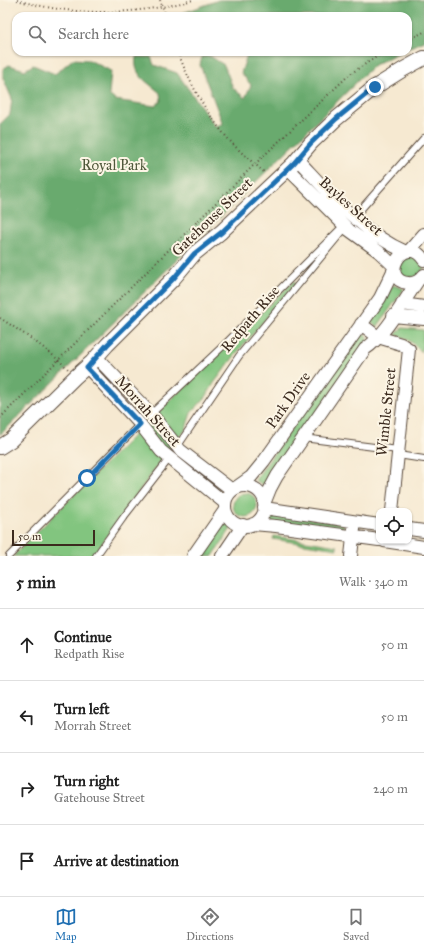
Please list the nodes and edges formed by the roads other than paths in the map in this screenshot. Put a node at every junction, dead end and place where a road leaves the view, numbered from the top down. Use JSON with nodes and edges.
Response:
{"nodes":[{"id":1,"x":424,"y":58,"type":"edge"},
{"id":2,"x":424,"y":138,"type":"edge"},
{"id":3,"x":292,"y":164,"type":"junction"},
{"id":4,"x":348,"y":223,"type":"junction"},
{"id":5,"x":424,"y":234,"type":"edge"},
{"id":6,"x":408,"y":252,"type":"junction"},
{"id":7,"x":424,"y":260,"type":"edge"},
{"id":8,"x":394,"y":268,"type":"junction"},
{"id":9,"x":421,"y":278,"type":"edge"},
{"id":10,"x":402,"y":304,"type":"junction"},
{"id":11,"x":424,"y":306,"type":"edge"},
{"id":12,"x":394,"y":316,"type":"junction"},
{"id":13,"x":424,"y":319,"type":"edge"},
{"id":14,"x":361,"y":324,"type":"junction"},
{"id":15,"x":378,"y":337,"type":"junction"},
{"id":16,"x":92,"y":363,"type":"junction"},
{"id":17,"x":151,"y":414,"type":"junction"},
{"id":18,"x":140,"y":424,"type":"junction"},
{"id":19,"x":303,"y":438,"type":"junction"},
{"id":20,"x":0,"y":447,"type":"edge"},
{"id":21,"x":177,"y":447,"type":"junction"},
{"id":22,"x":398,"y":453,"type":"junction"},
{"id":23,"x":169,"y":459,"type":"junction"},
{"id":24,"x":424,"y":459,"type":"edge"},
{"id":25,"x":233,"y":490,"type":"junction"},
{"id":26,"x":264,"y":506,"type":"junction"},
{"id":27,"x":225,"y":507,"type":"junction"},
{"id":28,"x":392,"y":508,"type":"edge"},
{"id":29,"x":355,"y":522,"type":"junction"},
{"id":30,"x":248,"y":525,"type":"junction"},
{"id":31,"x":376,"y":525,"type":"edge"},
{"id":32,"x":412,"y":530,"type":"edge"},
{"id":33,"x":424,"y":532,"type":"edge"},
{"id":34,"x":353,"y":536,"type":"junction"},
{"id":35,"x":376,"y":540,"type":"edge"},
{"id":36,"x":404,"y":544,"type":"edge"},
{"id":37,"x":424,"y":547,"type":"edge"},
{"id":38,"x":9,"y":556,"type":"edge"},
{"id":39,"x":96,"y":556,"type":"edge"},
{"id":40,"x":193,"y":556,"type":"edge"},
{"id":41,"x":222,"y":556,"type":"edge"},
{"id":42,"x":351,"y":556,"type":"edge"}],
"edges":[{"from":1,"to":3,"type":"street","name":"Gatehouse Street"},
{"from":2,"to":4,"type":"lane","name":"Redpath Rise"},
{"from":3,"to":4,"type":"street","name":"Bayles Street"},
{"from":3,"to":16,"type":"street","name":"Gatehouse Street"},
{"from":4,"to":6,"type":"street","name":"Bayles Street"},
{"from":4,"to":8,"type":"street","name":"Bayles Street"},
{"from":4,"to":17,"type":"lane","name":"Redpath Rise"},
{"from":4,"to":21,"type":"lane","name":"Redpath Rise"},
{"from":5,"to":6,"type":"street"},
{"from":6,"to":7,"type":"street","name":"Bayles Street"},
{"from":6,"to":8,"type":"street","name":"Park Drive"},
{"from":8,"to":9,"type":"street","name":"Bayles Street"},
{"from":8,"to":14,"type":"street","name":"Park Drive"},
{"from":9,"to":10,"type":"street"},
{"from":10,"to":11,"type":"street"},
{"from":10,"to":12,"type":"street"},
{"from":12,"to":13,"type":"street"},
{"from":12,"to":15,"type":"street"},
{"from":14,"to":15,"type":"street"},
{"from":14,"to":25,"type":"street","name":"Park Drive"},
{"from":15,"to":19,"type":"street"},
{"from":15,"to":22,"type":"street","name":"Wimble Street"},
{"from":16,"to":17,"type":"street","name":"Morrah Street"},
{"from":16,"to":18,"type":"street","name":"Morrah Street"},
{"from":16,"to":20,"type":"street","name":"Gatehouse Street"},
{"from":17,"to":18,"type":"street"},
{"from":17,"to":21,"type":"street","name":"Morrah Street"},
{"from":18,"to":23,"type":"street","name":"Morrah Street"},
{"from":18,"to":38,"type":"lane"},
{"from":19,"to":22,"type":"lane"},
{"from":19,"to":26,"type":"street"},
{"from":21,"to":23,"type":"street"},
{"from":21,"to":25,"type":"street","name":"Morrah Street"},
{"from":22,"to":24,"type":"lane"},
{"from":22,"to":28,"type":"street","name":"Wimble Street"},
{"from":23,"to":27,"type":"street","name":"Morrah Street"},
{"from":23,"to":39,"type":"lane"},
{"from":25,"to":26,"type":"street"},
{"from":25,"to":27,"type":"street"},
{"from":26,"to":29,"type":"street"},
{"from":26,"to":30,"type":"street"},
{"from":27,"to":30,"type":"street"},
{"from":27,"to":40,"type":"street"},
{"from":29,"to":31,"type":"street"},
{"from":29,"to":34,"type":"street"},
{"from":30,"to":34,"type":"street"},
{"from":30,"to":41,"type":"street"},
{"from":32,"to":33,"type":"street"},
{"from":34,"to":35,"type":"street"},
{"from":34,"to":42,"type":"street"},
{"from":36,"to":37,"type":"street"}]}
